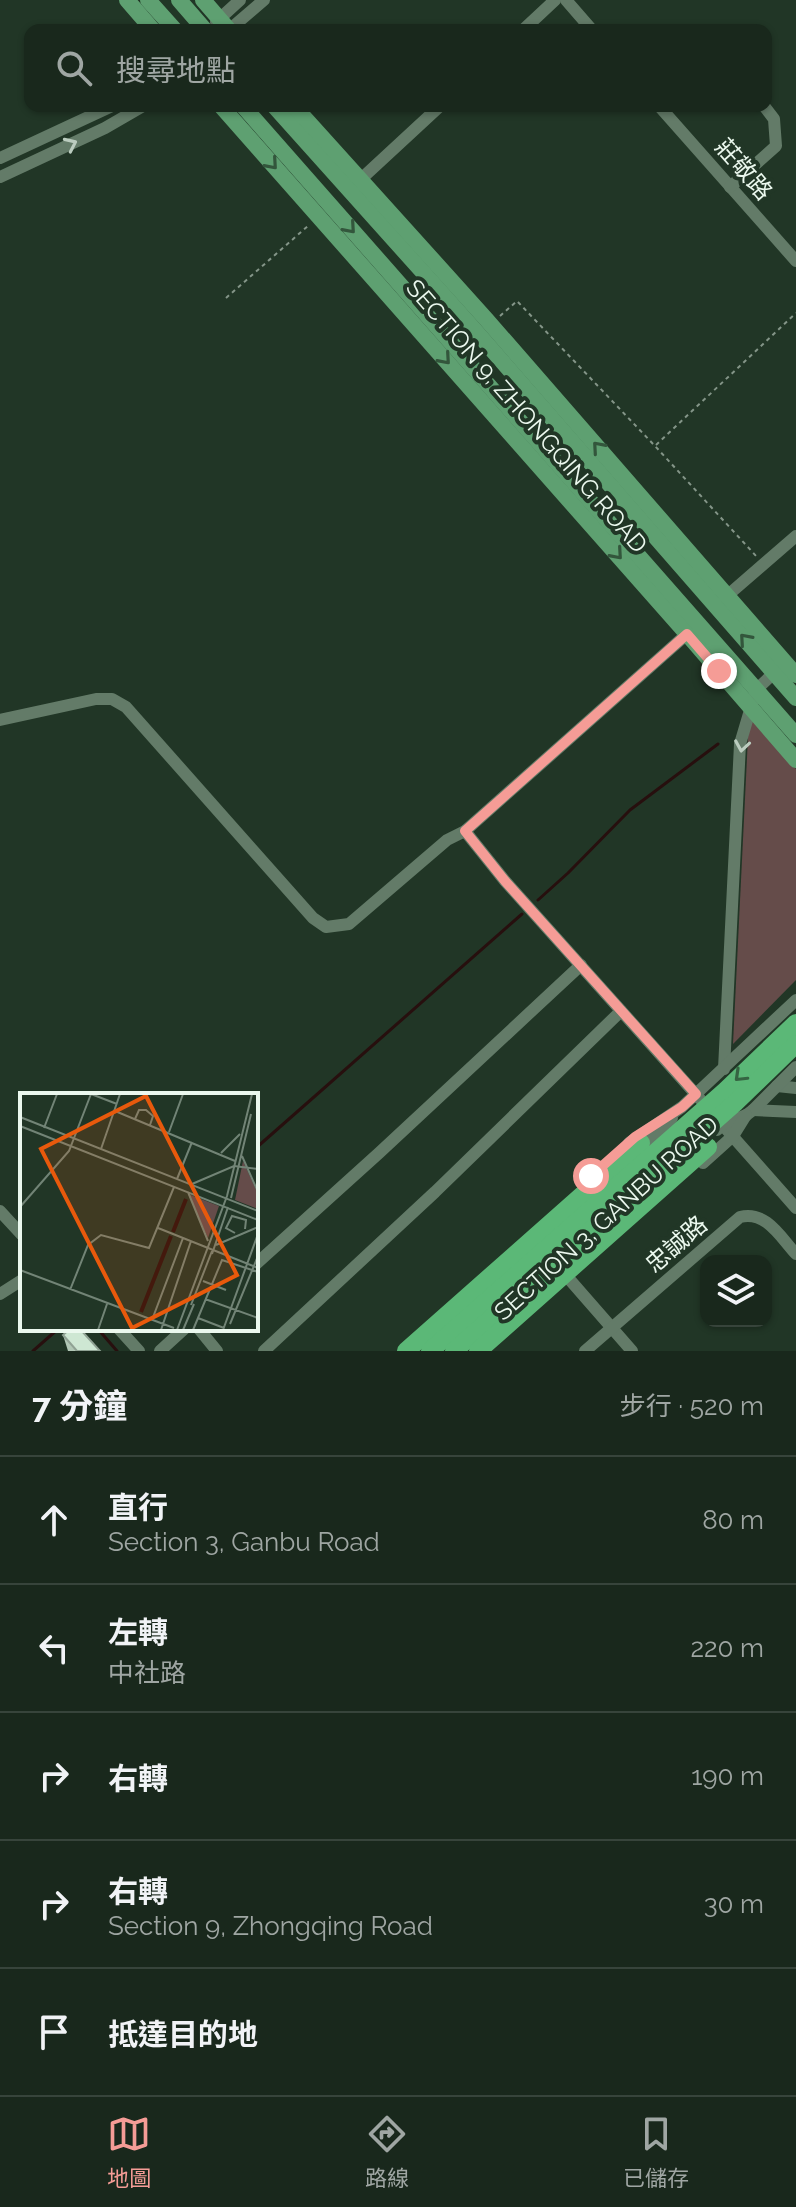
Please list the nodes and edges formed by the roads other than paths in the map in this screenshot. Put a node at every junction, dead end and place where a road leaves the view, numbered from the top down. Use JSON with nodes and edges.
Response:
{"nodes":[{"id":1,"x":127,"y":0,"type":"edge"},
{"id":2,"x":148,"y":0,"type":"edge"},
{"id":3,"x":179,"y":0,"type":"edge"},
{"id":4,"x":203,"y":0,"type":"edge"},
{"id":5,"x":240,"y":0,"type":"edge"},
{"id":6,"x":264,"y":0,"type":"edge"},
{"id":7,"x":555,"y":0,"type":"edge"},
{"id":8,"x":566,"y":0,"type":"edge"},
{"id":9,"x":148,"y":24,"type":"edge"},
{"id":10,"x":170,"y":24,"type":"edge"},
{"id":11,"x":212,"y":24,"type":"edge"},
{"id":12,"x":216,"y":24,"type":"edge"},
{"id":13,"x":221,"y":24,"type":"edge"},
{"id":14,"x":225,"y":24,"type":"edge"},
{"id":15,"x":529,"y":24,"type":"edge"},
{"id":16,"x":587,"y":24,"type":"edge"},
{"id":17,"x":99,"y":112,"type":"edge"},
{"id":18,"x":133,"y":112,"type":"edge"},
{"id":19,"x":226,"y":112,"type":"edge"},
{"id":20,"x":248,"y":112,"type":"edge"},
{"id":21,"x":279,"y":112,"type":"edge"},
{"id":22,"x":299,"y":112,"type":"edge"},
{"id":23,"x":434,"y":112,"type":"edge"},
{"id":24,"x":664,"y":112,"type":"edge"},
{"id":25,"x":769,"y":112,"type":"edge"},
{"id":26,"x":0,"y":158,"type":"edge"},
{"id":27,"x":0,"y":177,"type":"edge"},
{"id":28,"x":360,"y":180,"type":"junction"},
{"id":29,"x":730,"y":187,"type":"junction"},
{"id":30,"x":796,"y":261,"type":"edge"},
{"id":31,"x":796,"y":536,"type":"edge"},
{"id":32,"x":728,"y":595,"type":"junction"},
{"id":33,"x":687,"y":634,"type":"junction"},
{"id":34,"x":788,"y":670,"type":"edge"},
{"id":35,"x":756,"y":690,"type":"junction"},
{"id":36,"x":796,"y":698,"type":"edge"},
{"id":37,"x":751,"y":709,"type":"junction"},
{"id":38,"x":0,"y":720,"type":"edge"},
{"id":39,"x":796,"y":735,"type":"edge"},
{"id":40,"x":796,"y":760,"type":"edge"},
{"id":41,"x":465,"y":831,"type":"junction"},
{"id":42,"x":581,"y":965,"type":"junction"},
{"id":43,"x":796,"y":1000,"type":"edge"},
{"id":44,"x":621,"y":1011,"type":"junction"},
{"id":45,"x":796,"y":1023,"type":"edge"},
{"id":46,"x":796,"y":1044,"type":"edge"},
{"id":47,"x":796,"y":1067,"type":"edge"},
{"id":48,"x":724,"y":1069,"type":"junction"},
{"id":49,"x":777,"y":1086,"type":"junction"},
{"id":50,"x":796,"y":1088,"type":"edge"},
{"id":51,"x":696,"y":1094,"type":"junction"},
{"id":52,"x":682,"y":1107,"type":"junction"},
{"id":53,"x":749,"y":1112,"type":"junction"},
{"id":54,"x":796,"y":1112,"type":"edge"},
{"id":55,"x":728,"y":1130,"type":"junction"},
{"id":56,"x":641,"y":1143,"type":"joint"},
{"id":57,"x":708,"y":1147,"type":"joint"},
{"id":58,"x":796,"y":1208,"type":"edge"},
{"id":59,"x":0,"y":1211,"type":"edge"},
{"id":60,"x":20,"y":1233,"type":"edge"},
{"id":61,"x":796,"y":1254,"type":"edge"},
{"id":62,"x":258,"y":1262,"type":"edge"},
{"id":63,"x":570,"y":1280,"type":"junction"},
{"id":64,"x":20,"y":1281,"type":"edge"},
{"id":65,"x":0,"y":1294,"type":"edge"},
{"id":66,"x":611,"y":1329,"type":"junction"},
{"id":67,"x":121,"y":1331,"type":"edge"},
{"id":68,"x":182,"y":1331,"type":"edge"},
{"id":69,"x":201,"y":1331,"type":"edge"},
{"id":70,"x":139,"y":1351,"type":"edge"},
{"id":71,"x":160,"y":1351,"type":"edge"},
{"id":72,"x":217,"y":1351,"type":"edge"},
{"id":73,"x":264,"y":1351,"type":"edge"},
{"id":74,"x":394,"y":1351,"type":"edge"},
{"id":75,"x":406,"y":1351,"type":"edge"},
{"id":76,"x":418,"y":1351,"type":"edge"},
{"id":77,"x":430,"y":1351,"type":"edge"},
{"id":78,"x":454,"y":1351,"type":"edge"},
{"id":79,"x":466,"y":1351,"type":"edge"},
{"id":80,"x":478,"y":1351,"type":"edge"},
{"id":81,"x":491,"y":1351,"type":"edge"},
{"id":82,"x":585,"y":1351,"type":"edge"},
{"id":83,"x":632,"y":1351,"type":"edge"}],
"edges":[{"from":1,"to":9,"type":"main road"},
{"from":2,"to":10,"type":"main road"},
{"from":3,"to":11,"type":"main road"},
{"from":4,"to":12,"type":"main road"},
{"from":5,"to":13,"type":"street"},
{"from":6,"to":14,"type":"street"},
{"from":7,"to":15,"type":"street"},
{"from":8,"to":16,"type":"street"},
{"from":17,"to":26,"type":"street"},
{"from":27,"to":18,"type":"street","one_way":true},
{"from":19,"to":33,"type":"main road","name":"SECTION 9, ZHONGQING ROAD","one_way":true},
{"from":20,"to":35,"type":"main road","name":"SECTION 9, ZHONGQING ROAD","one_way":true},
{"from":34,"to":21,"type":"main road","name":"SECTION 9, ZHONGQING ROAD","one_way":true},
{"from":22,"to":28,"type":"main road","name":"SECTION 9, ZHONGQING ROAD"},
{"from":23,"to":28,"type":"street"},
{"from":24,"to":29,"type":"street","name":"莊敬路"},
{"from":25,"to":29,"type":"street"},
{"from":32,"to":28,"type":"main road","name":"SECTION 9, ZHONGQING ROAD","one_way":true},
{"from":29,"to":30,"type":"street","name":"莊敬路"},
{"from":31,"to":32,"type":"street"},
{"from":32,"to":34,"type":"main road","name":"SECTION 9, ZHONGQING ROAD"},
{"from":33,"to":37,"type":"main road","name":"SECTION 9, ZHONGQING ROAD"},
{"from":33,"to":41,"type":"street"},
{"from":34,"to":35,"type":"street"},
{"from":34,"to":36,"type":"main road","name":"SECTION 9, ZHONGQING ROAD"},
{"from":35,"to":37,"type":"street"},
{"from":35,"to":39,"type":"main road","name":"SECTION 9, ZHONGQING ROAD"},
{"from":37,"to":40,"type":"main road","name":"SECTION 9, ZHONGQING ROAD"},
{"from":37,"to":48,"type":"street","one_way":true},
{"from":38,"to":41,"type":"street"},
{"from":41,"to":42,"type":"street"},
{"from":42,"to":44,"type":"street"},
{"from":42,"to":62,"type":"street"},
{"from":43,"to":48,"type":"street","name":"SECTION 3, GANBU ROAD"},
{"from":44,"to":51,"type":"street"},
{"from":44,"to":73,"type":"street"},
{"from":45,"to":77,"type":"highway","one_way":true},
{"from":46,"to":78,"type":"highway"},
{"from":47,"to":49,"type":"street","name":"SECTION 3, GANBU ROAD"},
{"from":48,"to":51,"type":"street","name":"SECTION 3, GANBU ROAD"},
{"from":49,"to":50,"type":"street"},
{"from":49,"to":53,"type":"street","name":"SECTION 3, GANBU ROAD"},
{"from":51,"to":52,"type":"street","name":"SECTION 3, GANBU ROAD"},
{"from":51,"to":55,"type":"street"},
{"from":52,"to":56,"type":"street","name":"SECTION 3, GANBU ROAD"},
{"from":52,"to":74,"type":"street","name":"SECTION 3, GANBU ROAD"},
{"from":52,"to":76,"type":"street","name":"SECTION 3, GANBU ROAD"},
{"from":53,"to":54,"type":"street"},
{"from":53,"to":55,"type":"street","name":"SECTION 3, GANBU ROAD"},
{"from":55,"to":57,"type":"street","name":"SECTION 3, GANBU ROAD"},
{"from":55,"to":58,"type":"street"},
{"from":55,"to":63,"type":"street","name":"SECTION 3, GANBU ROAD"},
{"from":55,"to":79,"type":"street","name":"SECTION 3, GANBU ROAD"},
{"from":56,"to":75,"type":"highway"},
{"from":57,"to":80,"type":"highway"},
{"from":59,"to":60,"type":"street"},
{"from":61,"to":66,"type":"street","name":"忠誠路"},
{"from":63,"to":66,"type":"street"},
{"from":63,"to":81,"type":"street","name":"SECTION 3, GANBU ROAD"},
{"from":64,"to":65,"type":"street"},
{"from":66,"to":82,"type":"street","name":"忠誠路"},
{"from":66,"to":83,"type":"street"},
{"from":67,"to":70,"type":"street"},
{"from":68,"to":71,"type":"street"},
{"from":69,"to":72,"type":"street"}]}
